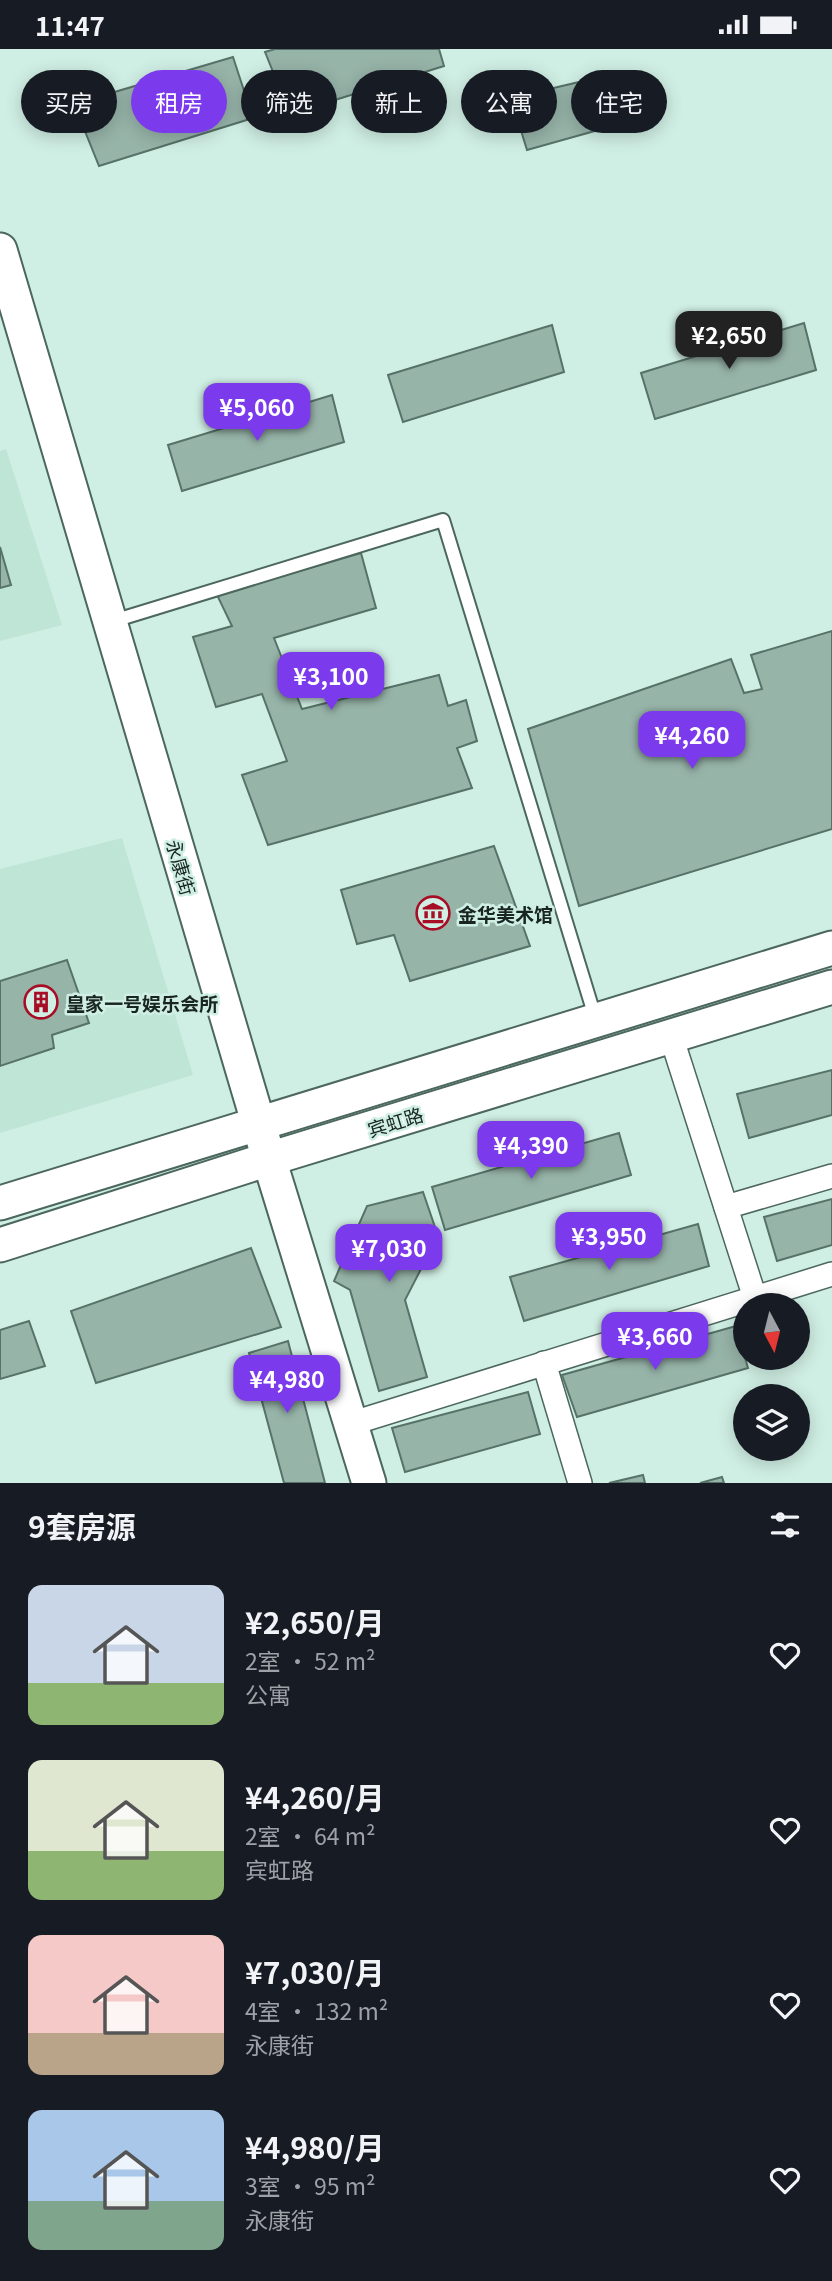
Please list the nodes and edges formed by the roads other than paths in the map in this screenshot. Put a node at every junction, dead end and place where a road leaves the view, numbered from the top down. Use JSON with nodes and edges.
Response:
{"nodes":[{"id":1,"x":0,"y":250,"type":"edge"},
{"id":2,"x":110,"y":622,"type":"junction"},
{"id":3,"x":832,"y":948,"type":"edge"},
{"id":4,"x":832,"y":987,"type":"edge"},
{"id":5,"x":596,"y":1020,"type":"junction"},
{"id":6,"x":671,"y":1036,"type":"junction"},
{"id":7,"x":259,"y":1125,"type":"junction"},
{"id":8,"x":269,"y":1160,"type":"junction"},
{"id":9,"x":832,"y":1176,"type":"edge"},
{"id":10,"x":0,"y":1203,"type":"edge"},
{"id":11,"x":726,"y":1207,"type":"junction"},
{"id":12,"x":0,"y":1245,"type":"edge"},
{"id":13,"x":832,"y":1274,"type":"edge"},
{"id":14,"x":753,"y":1293,"type":"edge"},
{"id":15,"x":771,"y":1293,"type":"edge"},
{"id":16,"x":733,"y":1305,"type":"edge"},
{"id":17,"x":544,"y":1363,"type":"junction"},
{"id":18,"x":350,"y":1424,"type":"junction"},
{"id":19,"x":369,"y":1483,"type":"edge"},
{"id":20,"x":580,"y":1483,"type":"edge"}],
"edges":[{"from":1,"to":2,"type":"main road","name":"永康街"},
{"from":2,"to":5,"type":"lane"},
{"from":2,"to":7,"type":"main road","name":"永康街"},
{"from":3,"to":5,"type":"main road","name":"宾虹路"},
{"from":4,"to":6,"type":"main road","name":"宾虹路"},
{"from":5,"to":7,"type":"main road","name":"宾虹路"},
{"from":6,"to":8,"type":"main road","name":"宾虹路"},
{"from":6,"to":11,"type":"street"},
{"from":7,"to":8,"type":"main road","name":"永康街"},
{"from":7,"to":10,"type":"main road","name":"宾虹路"},
{"from":8,"to":12,"type":"main road","name":"宾虹路"},
{"from":8,"to":18,"type":"main road","name":"永康街"},
{"from":9,"to":11,"type":"street"},
{"from":11,"to":14,"type":"street"},
{"from":13,"to":15,"type":"street"},
{"from":16,"to":17,"type":"street"},
{"from":17,"to":18,"type":"street"},
{"from":17,"to":20,"type":"street"},
{"from":18,"to":19,"type":"main road","name":"永康街"}]}
